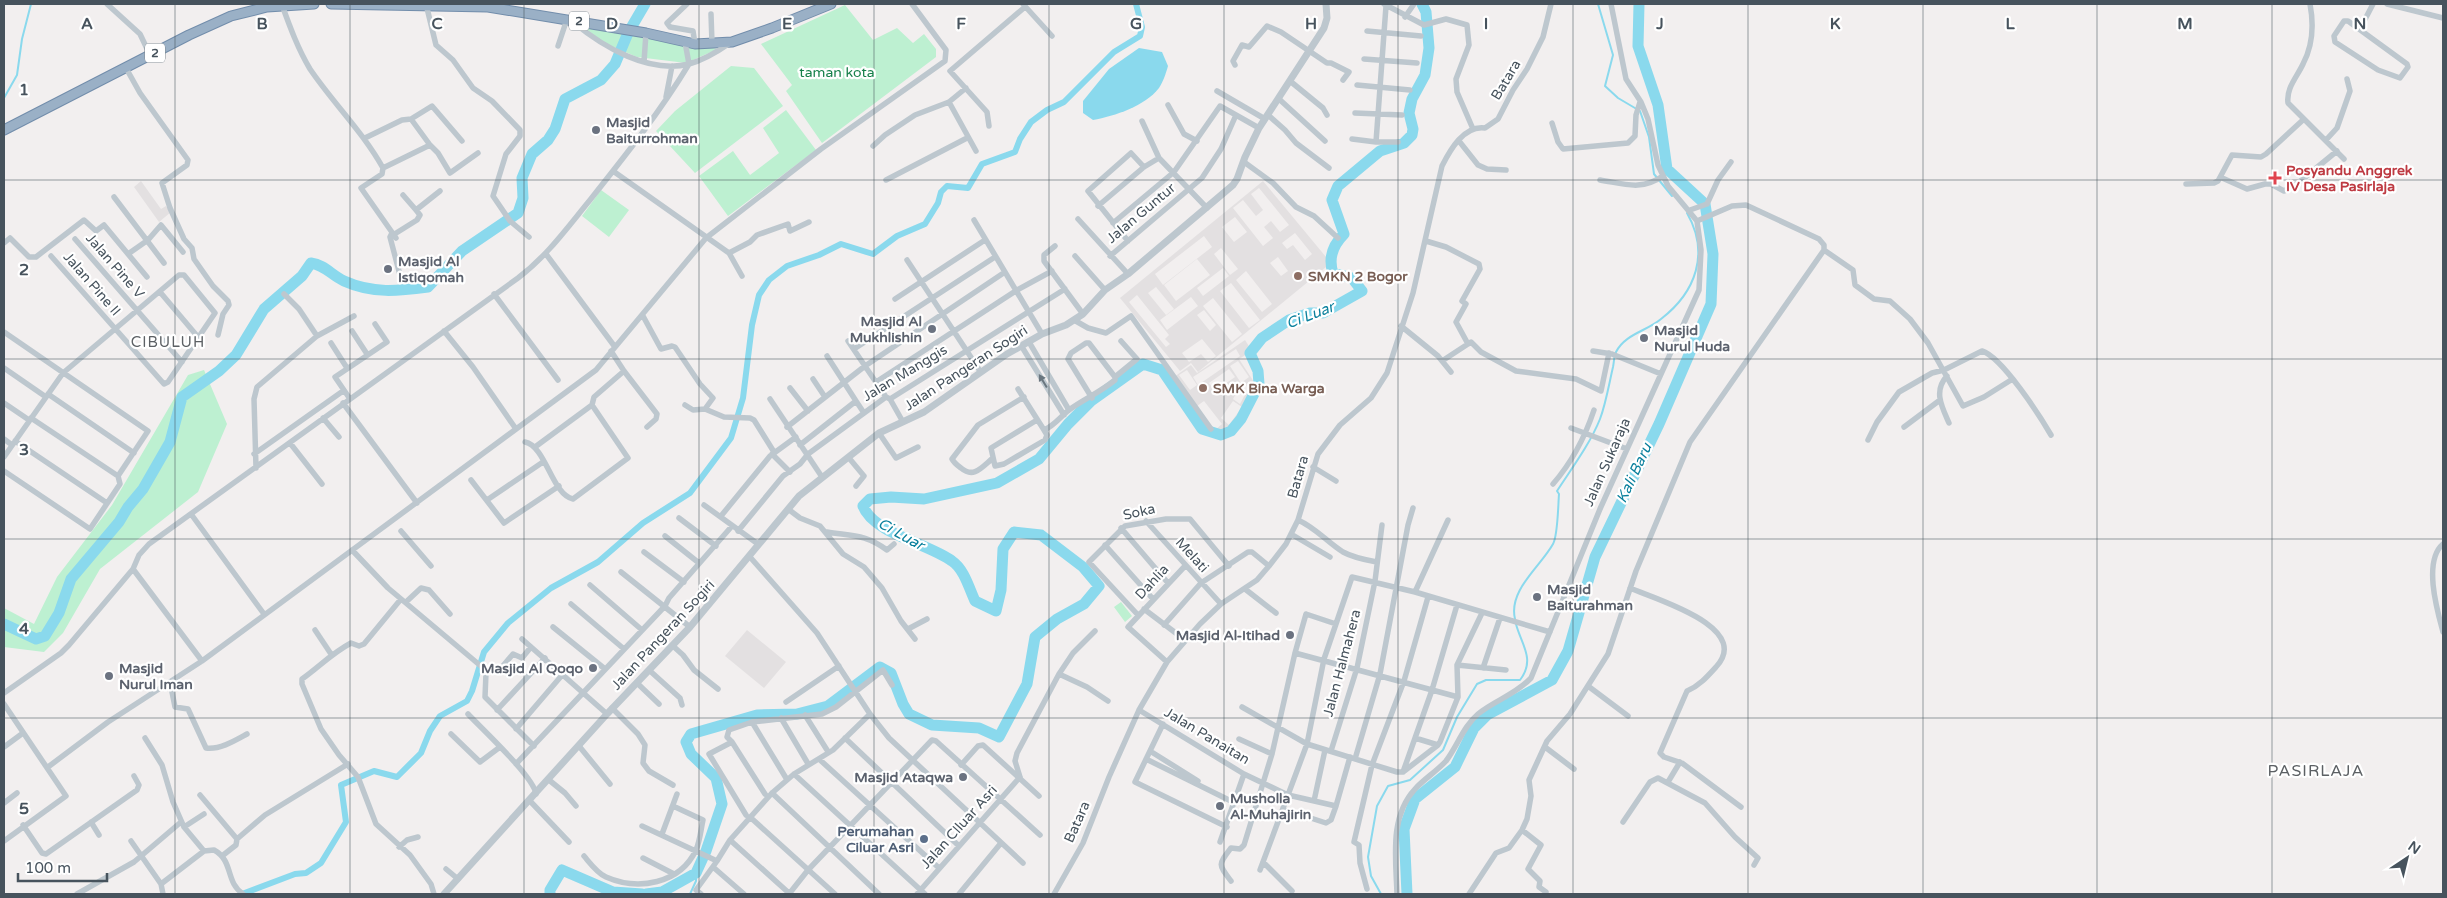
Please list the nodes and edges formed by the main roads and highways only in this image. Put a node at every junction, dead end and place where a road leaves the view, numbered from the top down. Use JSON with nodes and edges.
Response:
{"nodes":[{"id":1,"x":314,"y":4,"type":"edge"},
{"id":2,"x":331,"y":4,"type":"edge"},
{"id":3,"x":831,"y":4,"type":"edge"},
{"id":4,"x":426,"y":5,"type":"edge"},
{"id":5,"x":488,"y":5,"type":"edge"},
{"id":6,"x":4,"y":130,"type":"edge"}],
"edges":[{"from":1,"to":6,"type":"highway","number":"2"},
{"from":2,"to":4,"type":"highway","number":"2"},
{"from":3,"to":5,"type":"highway","number":"2"},
{"from":4,"to":5,"type":"highway","number":"2"}]}
